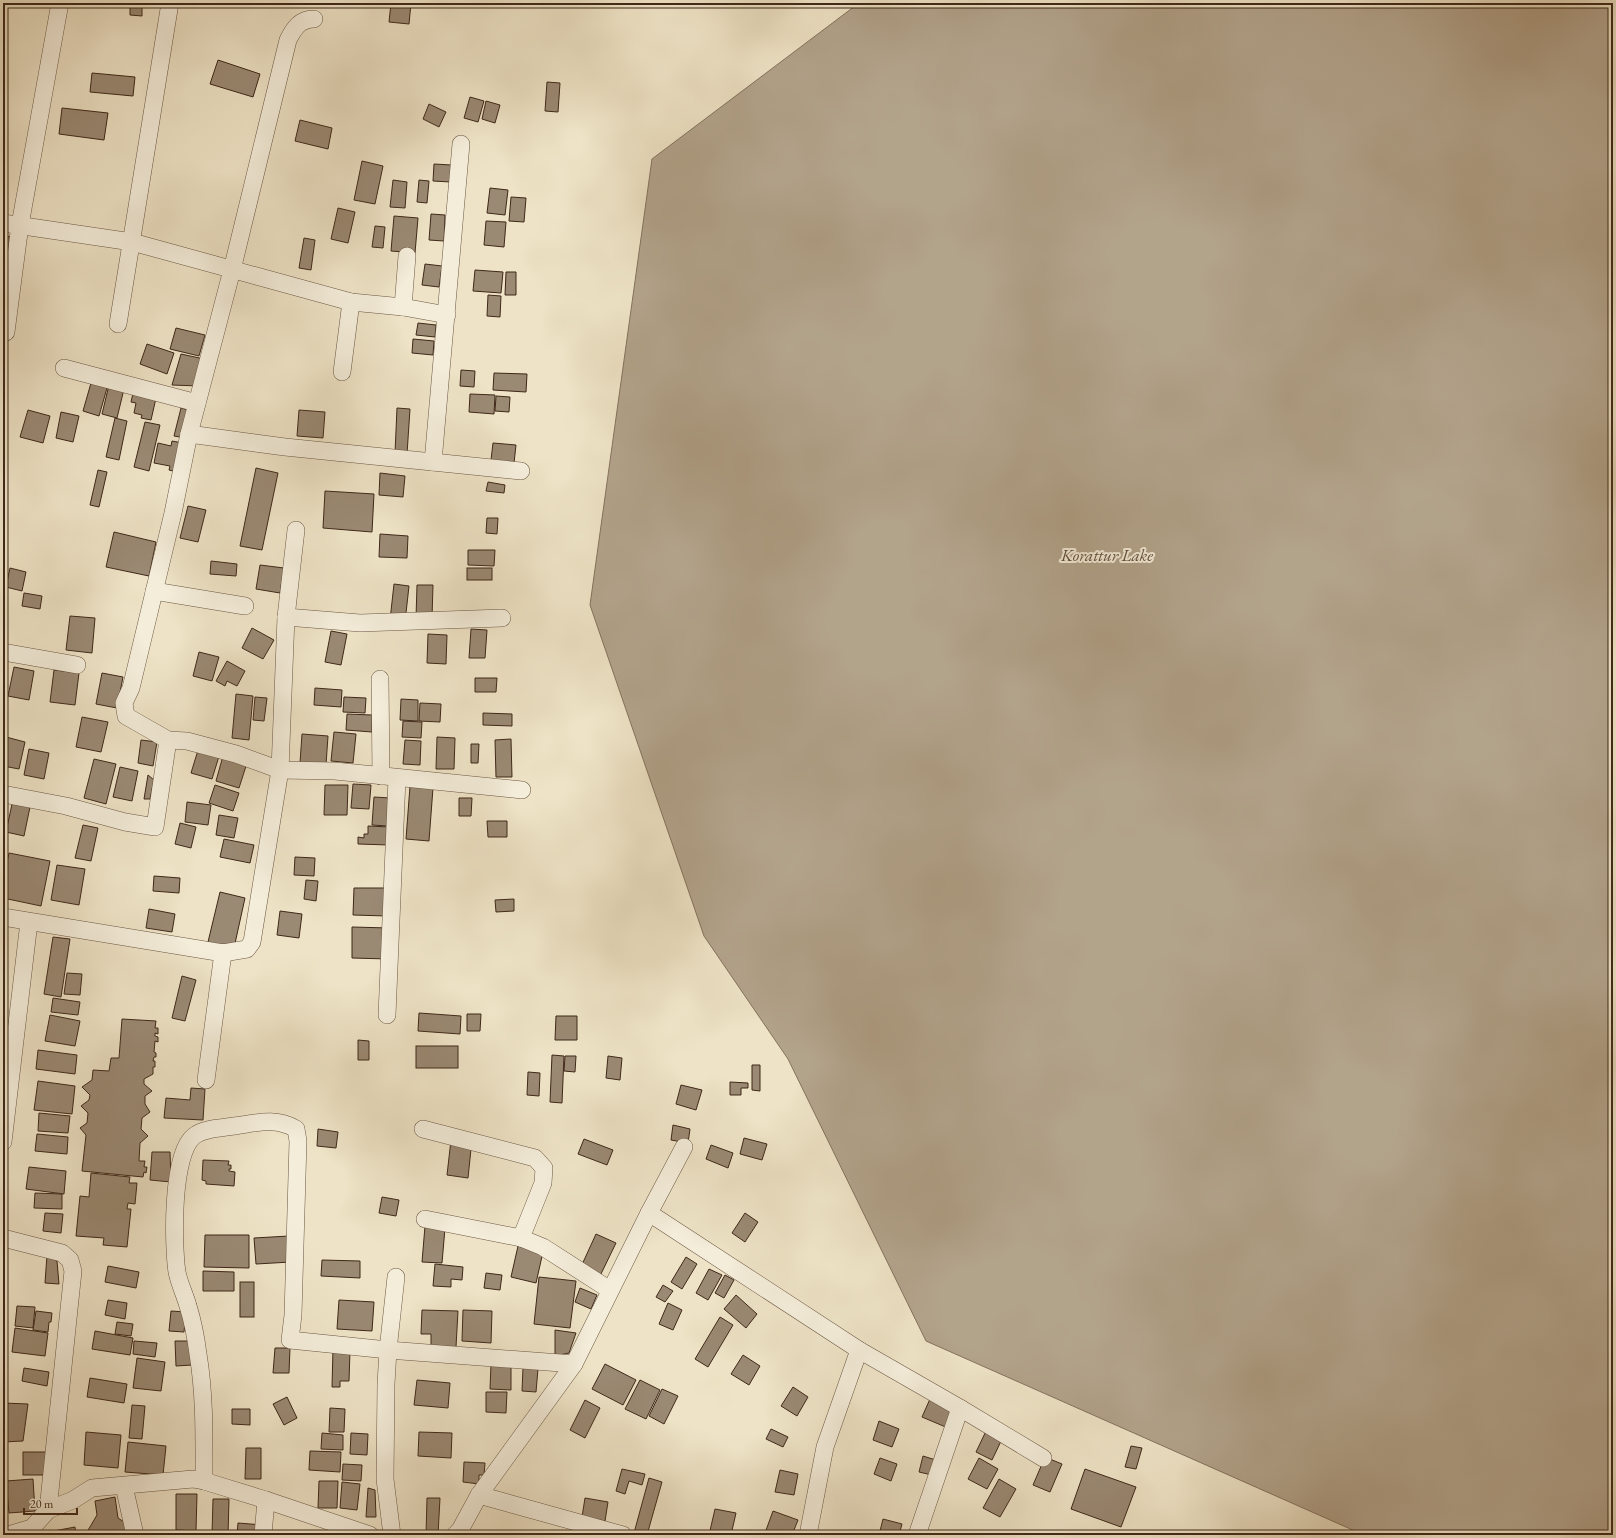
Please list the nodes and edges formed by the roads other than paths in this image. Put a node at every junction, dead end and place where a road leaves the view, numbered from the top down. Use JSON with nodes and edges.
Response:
{"nodes":[{"id":1,"x":60,"y":3,"type":"edge"},
{"id":2,"x":170,"y":3,"type":"edge"},
{"id":3,"x":314,"y":19,"type":"dead end"},
{"id":4,"x":461,"y":144,"type":"dead end"},
{"id":5,"x":3,"y":223,"type":"edge"},
{"id":6,"x":20,"y":225,"type":"junction"},
{"id":7,"x":132,"y":242,"type":"junction"},
{"id":8,"x":407,"y":256,"type":"dead end"},
{"id":9,"x":232,"y":270,"type":"junction"},
{"id":10,"x":351,"y":302,"type":"junction"},
{"id":11,"x":403,"y":307,"type":"junction"},
{"id":12,"x":447,"y":315,"type":"junction"},
{"id":13,"x":118,"y":324,"type":"dead end"},
{"id":14,"x":6,"y":332,"type":"dead end"},
{"id":15,"x":64,"y":368,"type":"dead end"},
{"id":16,"x":342,"y":372,"type":"dead end"},
{"id":17,"x":197,"y":403,"type":"junction"},
{"id":18,"x":190,"y":434,"type":"junction"},
{"id":19,"x":433,"y":462,"type":"junction"},
{"id":20,"x":522,"y":471,"type":"dead end"},
{"id":21,"x":296,"y":530,"type":"dead end"},
{"id":22,"x":154,"y":591,"type":"junction"},
{"id":23,"x":245,"y":606,"type":"dead end"},
{"id":24,"x":286,"y":617,"type":"junction"},
{"id":25,"x":502,"y":618,"type":"dead end"},
{"id":26,"x":3,"y":652,"type":"edge"},
{"id":27,"x":77,"y":665,"type":"dead end"},
{"id":28,"x":380,"y":679,"type":"dead end"},
{"id":29,"x":168,"y":740,"type":"junction"},
{"id":30,"x":280,"y":770,"type":"junction"},
{"id":31,"x":389,"y":777,"type":"junction"},
{"id":32,"x":522,"y":790,"type":"dead end"},
{"id":33,"x":3,"y":794,"type":"edge"},
{"id":34,"x":3,"y":916,"type":"edge"},
{"id":35,"x":29,"y":922,"type":"junction"},
{"id":36,"x":223,"y":953,"type":"junction"},
{"id":37,"x":387,"y":1014,"type":"dead end"},
{"id":38,"x":206,"y":1080,"type":"dead end"},
{"id":39,"x":424,"y":1129,"type":"dead end"},
{"id":40,"x":3,"y":1142,"type":"edge"},
{"id":41,"x":684,"y":1147,"type":"dead end"},
{"id":42,"x":648,"y":1213,"type":"junction"},
{"id":43,"x":425,"y":1219,"type":"dead end"},
{"id":44,"x":3,"y":1238,"type":"edge"},
{"id":45,"x":521,"y":1238,"type":"junction"},
{"id":46,"x":396,"y":1277,"type":"dead end"},
{"id":47,"x":610,"y":1290,"type":"junction"},
{"id":48,"x":388,"y":1350,"type":"junction"},
{"id":49,"x":859,"y":1350,"type":"junction"},
{"id":50,"x":574,"y":1364,"type":"junction"},
{"id":51,"x":960,"y":1408,"type":"junction"},
{"id":52,"x":1043,"y":1458,"type":"dead end"},
{"id":53,"x":204,"y":1481,"type":"junction"},
{"id":54,"x":124,"y":1486,"type":"junction"},
{"id":55,"x":479,"y":1495,"type":"junction"},
{"id":56,"x":266,"y":1500,"type":"junction"},
{"id":57,"x":48,"y":1510,"type":"junction"},
{"id":58,"x":32,"y":1532,"type":"edge"},
{"id":59,"x":8,"y":1535,"type":"edge"},
{"id":60,"x":135,"y":1535,"type":"edge"},
{"id":61,"x":263,"y":1535,"type":"edge"},
{"id":62,"x":370,"y":1535,"type":"edge"},
{"id":63,"x":392,"y":1535,"type":"edge"},
{"id":64,"x":455,"y":1535,"type":"edge"},
{"id":65,"x":623,"y":1535,"type":"edge"},
{"id":66,"x":808,"y":1535,"type":"edge"},
{"id":67,"x":917,"y":1535,"type":"edge"}],
"edges":[{"from":1,"to":6,"type":"street"},
{"from":2,"to":7,"type":"street"},
{"from":3,"to":9,"type":"street"},
{"from":4,"to":12,"type":"street"},
{"from":5,"to":6,"type":"street"},
{"from":6,"to":7,"type":"street"},
{"from":6,"to":14,"type":"street"},
{"from":7,"to":9,"type":"street"},
{"from":7,"to":13,"type":"street"},
{"from":8,"to":11,"type":"street"},
{"from":9,"to":10,"type":"street"},
{"from":9,"to":17,"type":"street"},
{"from":10,"to":11,"type":"street"},
{"from":10,"to":16,"type":"street"},
{"from":11,"to":12,"type":"street"},
{"from":12,"to":19,"type":"street"},
{"from":15,"to":17,"type":"street"},
{"from":17,"to":18,"type":"street"},
{"from":18,"to":19,"type":"street"},
{"from":18,"to":22,"type":"street"},
{"from":19,"to":20,"type":"street"},
{"from":21,"to":24,"type":"street"},
{"from":22,"to":23,"type":"street"},
{"from":22,"to":29,"type":"street"},
{"from":24,"to":25,"type":"street"},
{"from":24,"to":30,"type":"street"},
{"from":26,"to":27,"type":"street"},
{"from":28,"to":31,"type":"street"},
{"from":29,"to":30,"type":"street"},
{"from":29,"to":33,"type":"street"},
{"from":30,"to":31,"type":"street"},
{"from":30,"to":36,"type":"street"},
{"from":31,"to":32,"type":"street"},
{"from":31,"to":37,"type":"street"},
{"from":34,"to":35,"type":"street"},
{"from":35,"to":36,"type":"street"},
{"from":35,"to":40,"type":"street"},
{"from":36,"to":38,"type":"street"},
{"from":39,"to":45,"type":"street"},
{"from":41,"to":42,"type":"street"},
{"from":42,"to":47,"type":"street"},
{"from":42,"to":49,"type":"street"},
{"from":43,"to":45,"type":"street"},
{"from":44,"to":57,"type":"street"},
{"from":45,"to":47,"type":"street"},
{"from":46,"to":48,"type":"street"},
{"from":47,"to":50,"type":"street"},
{"from":48,"to":50,"type":"street"},
{"from":48,"to":53,"type":"street"},
{"from":48,"to":63,"type":"street"},
{"from":49,"to":51,"type":"street"},
{"from":49,"to":66,"type":"street"},
{"from":50,"to":55,"type":"street"},
{"from":51,"to":52,"type":"street"},
{"from":51,"to":67,"type":"street"},
{"from":53,"to":54,"type":"street"},
{"from":53,"to":56,"type":"street"},
{"from":54,"to":57,"type":"street"},
{"from":54,"to":60,"type":"street"},
{"from":55,"to":64,"type":"street"},
{"from":55,"to":65,"type":"street"},
{"from":56,"to":61,"type":"street"},
{"from":56,"to":62,"type":"street"},
{"from":57,"to":58,"type":"street"},
{"from":58,"to":59,"type":"street"}]}
